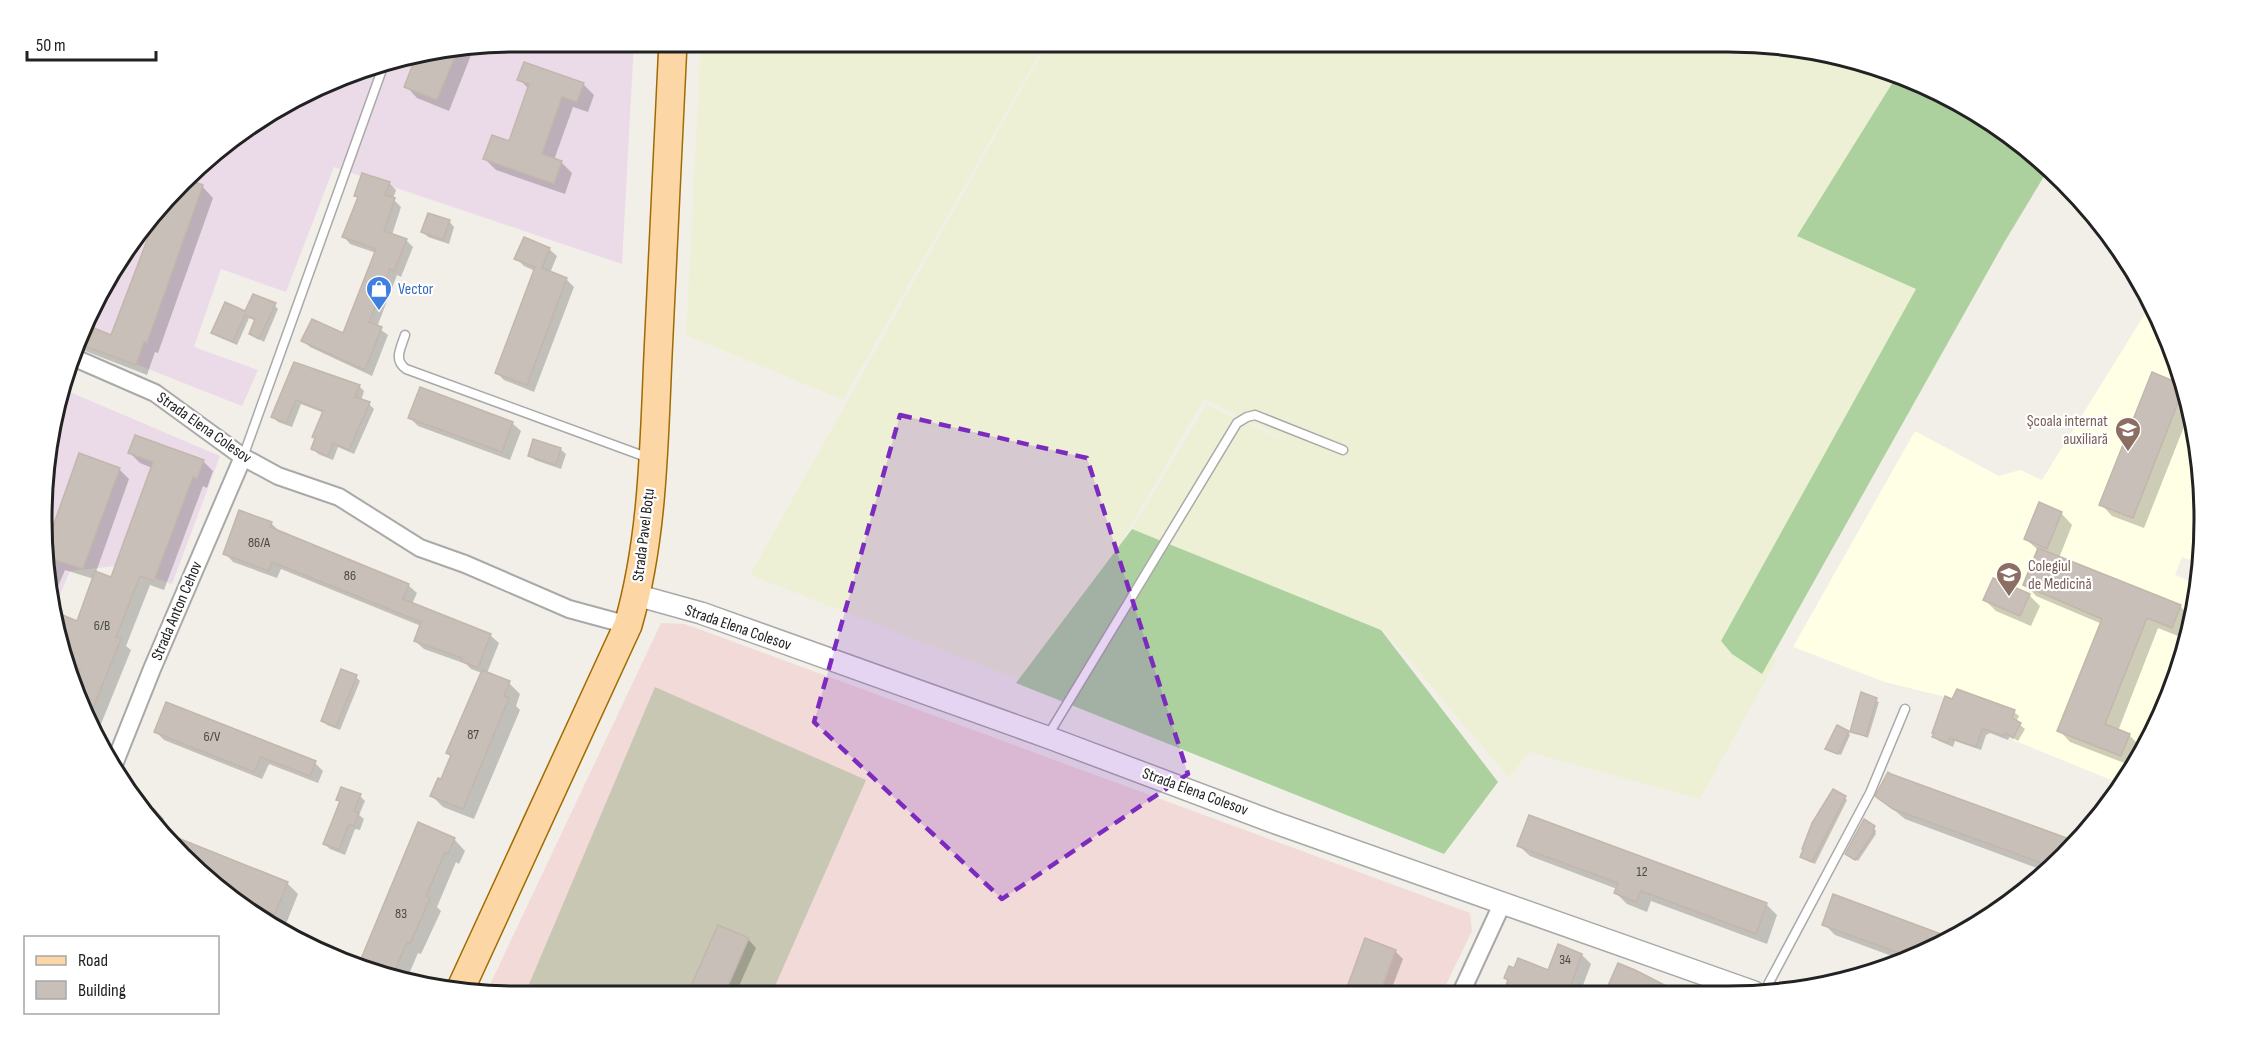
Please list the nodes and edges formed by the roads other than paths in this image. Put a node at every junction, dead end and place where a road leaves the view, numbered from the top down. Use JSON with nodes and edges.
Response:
{"nodes":[{"id":1,"x":672,"y":52,"type":"edge"},
{"id":2,"x":381,"y":73,"type":"edge"},
{"id":3,"x":405,"y":335,"type":"dead end"},
{"id":4,"x":80,"y":361,"type":"edge"},
{"id":5,"x":1343,"y":450,"type":"dead end"},
{"id":6,"x":243,"y":457,"type":"junction"},
{"id":7,"x":652,"y":459,"type":"junction"},
{"id":8,"x":636,"y":595,"type":"junction"},
{"id":9,"x":628,"y":625,"type":"junction"},
{"id":10,"x":1905,"y":709,"type":"dead end"},
{"id":11,"x":1047,"y":737,"type":"junction"},
{"id":12,"x":117,"y":756,"type":"edge"},
{"id":13,"x":1503,"y":902,"type":"junction"},
{"id":14,"x":463,"y":983,"type":"edge"},
{"id":15,"x":1768,"y":984,"type":"edge"},
{"id":16,"x":1464,"y":986,"type":"edge"},
{"id":17,"x":1737,"y":986,"type":"edge"}],
"edges":[{"from":1,"to":7,"type":"main road","name":"Strada Pavel Boțu"},
{"from":2,"to":6,"type":"lane"},
{"from":3,"to":7,"type":"lane"},
{"from":4,"to":6,"type":"street","name":"Strada Elena Colesov"},
{"from":5,"to":11,"type":"lane"},
{"from":6,"to":9,"type":"street","name":"Strada Elena Colesov"},
{"from":6,"to":12,"type":"street","name":"Strada Anton Cehov"},
{"from":7,"to":8,"type":"main road","name":"Strada Pavel Boțu"},
{"from":8,"to":9,"type":"main road","name":"Strada Pavel Boțu"},
{"from":8,"to":11,"type":"street","name":"Strada Elena Colesov"},
{"from":9,"to":14,"type":"main road","name":"Strada Pavel Boțu"},
{"from":10,"to":15,"type":"lane"},
{"from":11,"to":13,"type":"street","name":"Strada Elena Colesov"},
{"from":13,"to":16,"type":"street"},
{"from":13,"to":17,"type":"street","name":"Strada Elena Colesov"}]}
